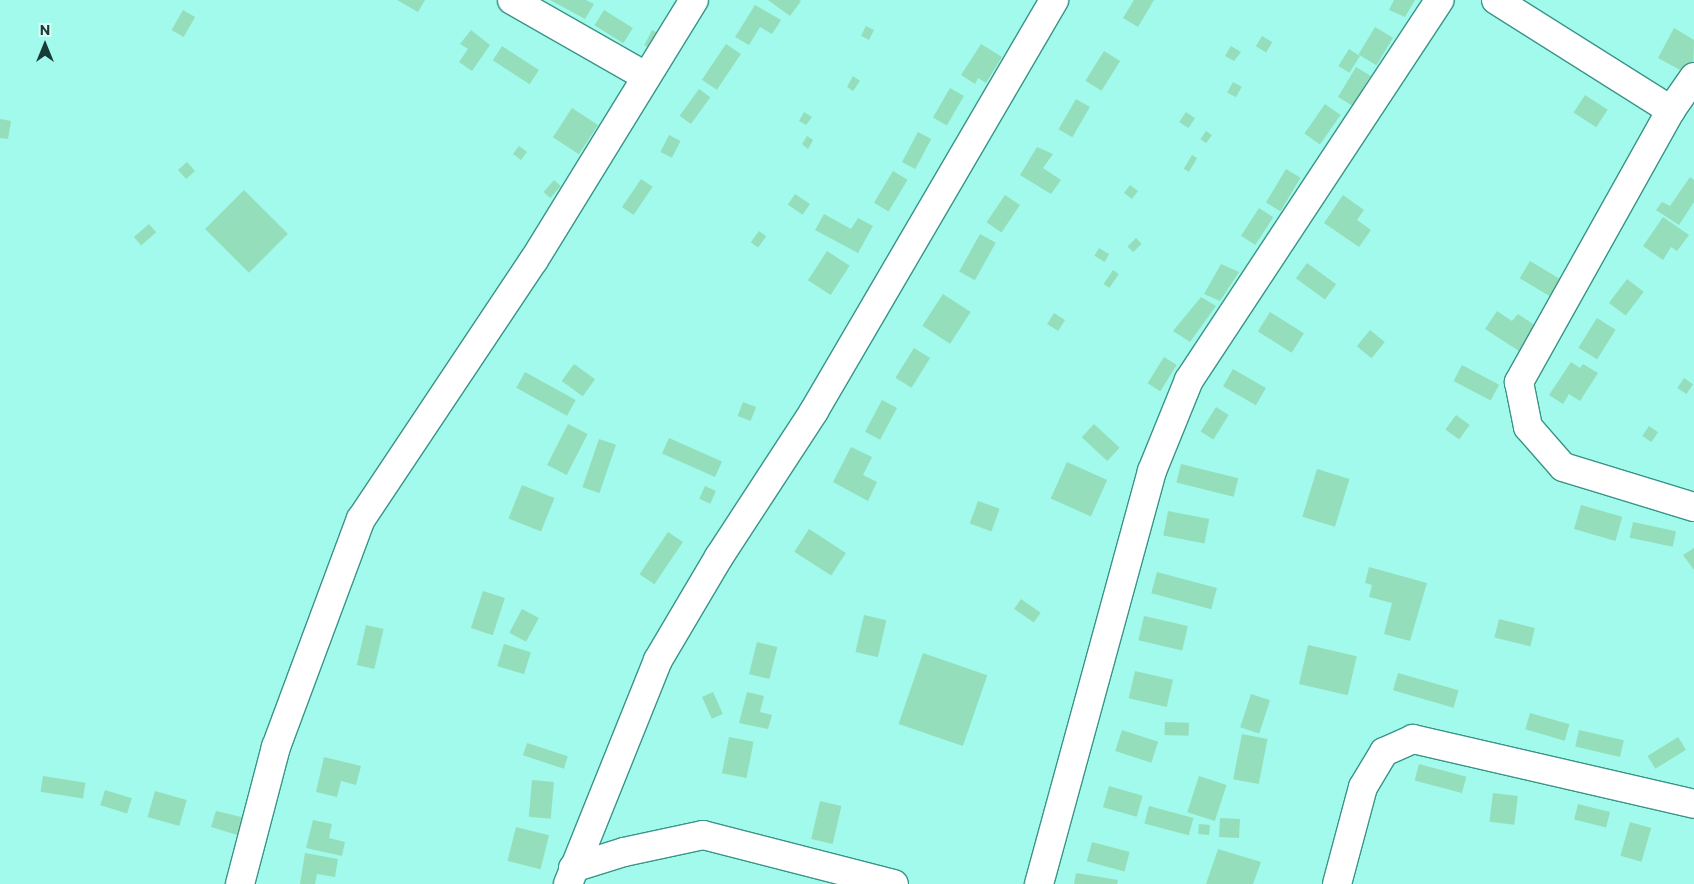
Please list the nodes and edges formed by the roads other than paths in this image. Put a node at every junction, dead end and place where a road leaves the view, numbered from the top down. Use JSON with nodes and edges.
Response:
{"nodes":[{"id":1,"x":512,"y":0,"type":"edge"},
{"id":2,"x":694,"y":0,"type":"edge"},
{"id":3,"x":1440,"y":0,"type":"edge"},
{"id":4,"x":1496,"y":0,"type":"edge"},
{"id":5,"x":1051,"y":1,"type":"edge"},
{"id":6,"x":645,"y":76,"type":"junction"},
{"id":7,"x":1694,"y":77,"type":"edge"},
{"id":8,"x":1672,"y":110,"type":"junction"},
{"id":9,"x":1694,"y":507,"type":"edge"},
{"id":10,"x":1694,"y":804,"type":"edge"},
{"id":11,"x":571,"y":876,"type":"edge"},
{"id":12,"x":240,"y":884,"type":"edge"},
{"id":13,"x":894,"y":884,"type":"edge"},
{"id":14,"x":1039,"y":884,"type":"edge"},
{"id":15,"x":1337,"y":884,"type":"edge"}],
"edges":[{"from":1,"to":6,"type":"street"},
{"from":2,"to":6,"type":"street"},
{"from":3,"to":14,"type":"street"},
{"from":4,"to":8,"type":"street"},
{"from":5,"to":11,"type":"street"},
{"from":6,"to":12,"type":"street"},
{"from":7,"to":8,"type":"street"},
{"from":8,"to":9,"type":"street"},
{"from":10,"to":15,"type":"street"},
{"from":11,"to":13,"type":"street"}]}
